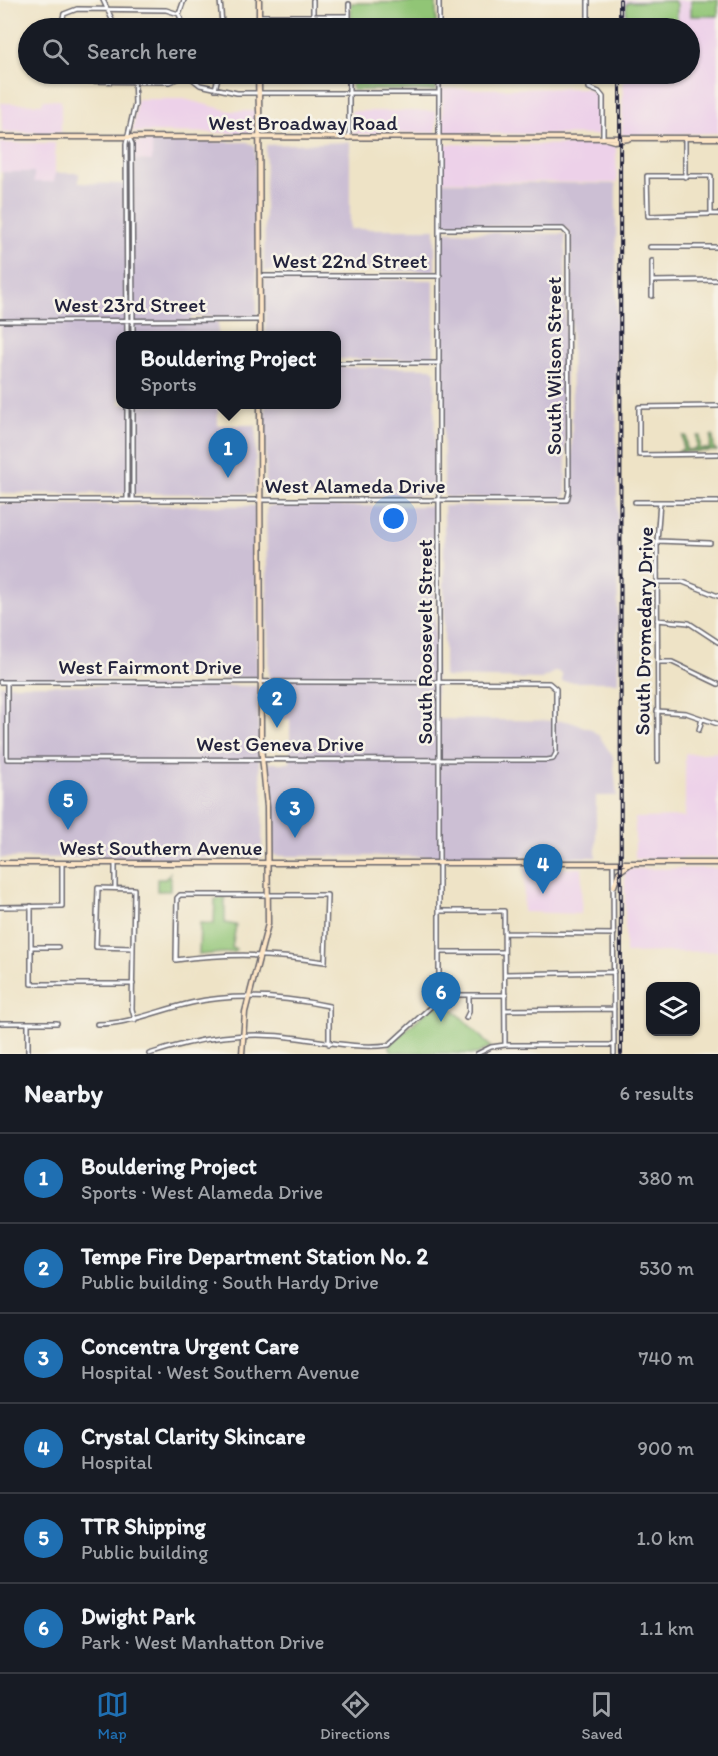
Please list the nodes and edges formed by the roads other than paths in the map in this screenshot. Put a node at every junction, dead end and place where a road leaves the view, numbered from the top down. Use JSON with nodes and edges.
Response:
{"nodes":[{"id":1,"x":103,"y":0,"type":"edge"},
{"id":2,"x":184,"y":0,"type":"edge"},
{"id":3,"x":220,"y":0,"type":"edge"},
{"id":4,"x":259,"y":0,"type":"edge"},
{"id":5,"x":313,"y":0,"type":"edge"},
{"id":6,"x":439,"y":0,"type":"edge"},
{"id":7,"x":588,"y":0,"type":"edge"},
{"id":8,"x":349,"y":4,"type":"dead end"},
{"id":9,"x":107,"y":9,"type":"junction"},
{"id":10,"x":179,"y":14,"type":"junction"},
{"id":11,"x":259,"y":16,"type":"joint"},
{"id":12,"x":313,"y":16,"type":"junction"},
{"id":13,"x":349,"y":16,"type":"joint"},
{"id":14,"x":62,"y":18,"type":"edge"},
{"id":15,"x":111,"y":18,"type":"edge"},
{"id":16,"x":180,"y":18,"type":"edge"},
{"id":17,"x":221,"y":18,"type":"edge"},
{"id":18,"x":439,"y":18,"type":"edge"},
{"id":19,"x":588,"y":18,"type":"edge"},
{"id":20,"x":135,"y":84,"type":"edge"},
{"id":21,"x":198,"y":84,"type":"edge"},
{"id":22,"x":216,"y":84,"type":"edge"},
{"id":23,"x":349,"y":84,"type":"edge"},
{"id":24,"x":439,"y":84,"type":"edge"},
{"id":25,"x":589,"y":84,"type":"edge"},
{"id":26,"x":215,"y":89,"type":"junction"},
{"id":27,"x":259,"y":93,"type":"junction"},
{"id":28,"x":349,"y":93,"type":"junction"},
{"id":29,"x":439,"y":93,"type":"junction"},
{"id":30,"x":0,"y":137,"type":"edge"},
{"id":31,"x":129,"y":137,"type":"junction"},
{"id":32,"x":259,"y":138,"type":"junction"},
{"id":33,"x":349,"y":138,"type":"junction"},
{"id":34,"x":685,"y":138,"type":"junction"},
{"id":35,"x":718,"y":138,"type":"edge"},
{"id":36,"x":440,"y":139,"type":"junction"},
{"id":37,"x":604,"y":139,"type":"junction"},
{"id":38,"x":685,"y":177,"type":"junction"},
{"id":39,"x":711,"y":214,"type":"junction"},
{"id":40,"x":718,"y":214,"type":"edge"},
{"id":41,"x":440,"y":229,"type":"junction"},
{"id":42,"x":650,"y":247,"type":"dead end"},
{"id":43,"x":718,"y":247,"type":"edge"},
{"id":44,"x":652,"y":261,"type":"dead end"},
{"id":45,"x":260,"y":276,"type":"junction"},
{"id":46,"x":440,"y":276,"type":"junction"},
{"id":47,"x":718,"y":280,"type":"edge"},
{"id":48,"x":652,"y":281,"type":"junction"},
{"id":49,"x":652,"y":296,"type":"dead end"},
{"id":50,"x":127,"y":319,"type":"junction"},
{"id":51,"x":133,"y":319,"type":"junction"},
{"id":52,"x":260,"y":320,"type":"junction"},
{"id":53,"x":0,"y":321,"type":"edge"},
{"id":54,"x":127,"y":331,"type":"edge"},
{"id":55,"x":133,"y":331,"type":"edge"},
{"id":56,"x":260,"y":331,"type":"edge"},
{"id":57,"x":341,"y":363,"type":"edge"},
{"id":58,"x":440,"y":363,"type":"junction"},
{"id":59,"x":718,"y":406,"type":"edge"},
{"id":60,"x":127,"y":409,"type":"edge"},
{"id":61,"x":133,"y":409,"type":"edge"},
{"id":62,"x":260,"y":409,"type":"edge"},
{"id":63,"x":718,"y":454,"type":"edge"},
{"id":64,"x":0,"y":500,"type":"edge"},
{"id":65,"x":127,"y":500,"type":"junction"},
{"id":66,"x":133,"y":500,"type":"junction"},
{"id":67,"x":567,"y":500,"type":"joint"},
{"id":68,"x":260,"y":501,"type":"junction"},
{"id":69,"x":440,"y":501,"type":"junction"},
{"id":70,"x":635,"y":502,"type":"dead end"},
{"id":71,"x":660,"y":502,"type":"junction"},
{"id":72,"x":718,"y":502,"type":"edge"},
{"id":73,"x":657,"y":541,"type":"junction"},
{"id":74,"x":710,"y":543,"type":"dead end"},
{"id":75,"x":657,"y":582,"type":"junction"},
{"id":76,"x":718,"y":596,"type":"edge"},
{"id":77,"x":657,"y":620,"type":"junction"},
{"id":78,"x":718,"y":642,"type":"edge"},
{"id":79,"x":658,"y":662,"type":"junction"},
{"id":80,"x":557,"y":678,"type":"dead end"},
{"id":81,"x":0,"y":682,"type":"edge"},
{"id":82,"x":7,"y":682,"type":"junction"},
{"id":83,"x":261,"y":682,"type":"junction"},
{"id":84,"x":441,"y":682,"type":"junction"},
{"id":85,"x":553,"y":684,"type":"junction"},
{"id":86,"x":718,"y":684,"type":"edge"},
{"id":87,"x":657,"y":711,"type":"junction"},
{"id":88,"x":702,"y":719,"type":"junction"},
{"id":89,"x":718,"y":724,"type":"edge"},
{"id":90,"x":699,"y":730,"type":"dead end"},
{"id":91,"x":262,"y":759,"type":"junction"},
{"id":92,"x":441,"y":760,"type":"junction"},
{"id":93,"x":658,"y":761,"type":"dead end"},
{"id":94,"x":0,"y":863,"type":"edge"},
{"id":95,"x":115,"y":863,"type":"junction"},
{"id":96,"x":267,"y":863,"type":"junction"},
{"id":97,"x":613,"y":863,"type":"junction"},
{"id":98,"x":631,"y":863,"type":"junction"},
{"id":99,"x":718,"y":863,"type":"edge"},
{"id":100,"x":62,"y":864,"type":"junction"},
{"id":101,"x":440,"y":864,"type":"junction"},
{"id":102,"x":614,"y":886,"type":"junction"},
{"id":103,"x":115,"y":888,"type":"junction"},
{"id":104,"x":267,"y":895,"type":"junction"},
{"id":105,"x":31,"y":906,"type":"junction"},
{"id":106,"x":0,"y":907,"type":"edge"},
{"id":107,"x":440,"y":911,"type":"junction"},
{"id":108,"x":504,"y":933,"type":"junction"},
{"id":109,"x":614,"y":934,"type":"junction"},
{"id":110,"x":31,"y":947,"type":"junction"},
{"id":111,"x":58,"y":947,"type":"dead end"},
{"id":112,"x":133,"y":948,"type":"junction"},
{"id":113,"x":440,"y":952,"type":"junction"},
{"id":114,"x":504,"y":952,"type":"junction"},
{"id":115,"x":261,"y":955,"type":"junction"},
{"id":116,"x":614,"y":972,"type":"junction"},
{"id":117,"x":505,"y":974,"type":"junction"},
{"id":118,"x":133,"y":984,"type":"junction"},
{"id":119,"x":439,"y":995,"type":"junction"},
{"id":120,"x":469,"y":995,"type":"junction"},
{"id":121,"x":506,"y":995,"type":"junction"},
{"id":122,"x":249,"y":998,"type":"junction"},
{"id":123,"x":614,"y":1009,"type":"junction"},
{"id":124,"x":506,"y":1010,"type":"junction"},
{"id":125,"x":466,"y":1018,"type":"dead end"},
{"id":126,"x":135,"y":1020,"type":"junction"},
{"id":127,"x":0,"y":1023,"type":"edge"},
{"id":128,"x":28,"y":1023,"type":"junction"},
{"id":129,"x":57,"y":1023,"type":"dead end"},
{"id":130,"x":97,"y":1024,"type":"dead end"},
{"id":131,"x":243,"y":1036,"type":"junction"},
{"id":132,"x":328,"y":1044,"type":"junction"},
{"id":133,"x":506,"y":1045,"type":"junction"},
{"id":134,"x":614,"y":1045,"type":"junction"},
{"id":135,"x":28,"y":1054,"type":"edge"},
{"id":136,"x":149,"y":1054,"type":"edge"},
{"id":137,"x":242,"y":1054,"type":"edge"},
{"id":138,"x":477,"y":1054,"type":"edge"},
{"id":139,"x":614,"y":1054,"type":"edge"}],
"edges":[{"from":1,"to":9,"type":"street"},
{"from":2,"to":10,"type":"street"},
{"from":3,"to":17,"type":"street"},
{"from":4,"to":11,"type":"main road"},
{"from":5,"to":12,"type":"street"},
{"from":6,"to":18,"type":"street"},
{"from":7,"to":19,"type":"street"},
{"from":8,"to":13,"type":"street"},
{"from":9,"to":10,"type":"street"},
{"from":9,"to":14,"type":"street"},
{"from":9,"to":15,"type":"street"},
{"from":10,"to":16,"type":"street"},
{"from":11,"to":12,"type":"street"},
{"from":12,"to":13,"type":"street"},
{"from":20,"to":31,"type":"street"},
{"from":21,"to":26,"type":"street"},
{"from":22,"to":26,"type":"street"},
{"from":23,"to":28,"type":"street"},
{"from":24,"to":29,"type":"street","name":"South Roosevelt Street"},
{"from":25,"to":37,"type":"street"},
{"from":26,"to":27,"type":"street"},
{"from":27,"to":28,"type":"street"},
{"from":27,"to":32,"type":"main road"},
{"from":28,"to":29,"type":"street"},
{"from":28,"to":33,"type":"street"},
{"from":29,"to":36,"type":"street","name":"South Roosevelt Street"},
{"from":30,"to":31,"type":"main road","name":"West Broadway Road"},
{"from":31,"to":32,"type":"main road","name":"West Broadway Road"},
{"from":31,"to":50,"type":"street"},
{"from":31,"to":51,"type":"street"},
{"from":32,"to":33,"type":"main road","name":"West Broadway Road"},
{"from":32,"to":45,"type":"main road"},
{"from":33,"to":36,"type":"main road","name":"West Broadway Road"},
{"from":34,"to":35,"type":"main road","name":"West Broadway Road"},
{"from":34,"to":37,"type":"main road","name":"West Broadway Road"},
{"from":34,"to":38,"type":"street"},
{"from":36,"to":37,"type":"main road","name":"West Broadway Road"},
{"from":36,"to":41,"type":"street","name":"South Roosevelt Street"},
{"from":38,"to":39,"type":"street"},
{"from":38,"to":39,"type":"street"},
{"from":39,"to":40,"type":"street"},
{"from":41,"to":46,"type":"street","name":"South Roosevelt Street"},
{"from":41,"to":67,"type":"street","name":"South Wilson Street"},
{"from":42,"to":43,"type":"street"},
{"from":44,"to":48,"type":"street"},
{"from":45,"to":46,"type":"street","name":"West 22nd Street"},
{"from":45,"to":52,"type":"main road"},
{"from":46,"to":58,"type":"street","name":"South Roosevelt Street"},
{"from":47,"to":48,"type":"street"},
{"from":48,"to":49,"type":"street"},
{"from":50,"to":51,"type":"street","name":"West 23rd Street"},
{"from":50,"to":53,"type":"street","name":"West 23rd Street"},
{"from":50,"to":54,"type":"street"},
{"from":51,"to":52,"type":"street","name":"West 23rd Street"},
{"from":51,"to":55,"type":"street"},
{"from":52,"to":56,"type":"main road"},
{"from":57,"to":58,"type":"street"},
{"from":58,"to":69,"type":"street","name":"South Roosevelt Street"},
{"from":59,"to":63,"type":"street"},
{"from":60,"to":65,"type":"street"},
{"from":61,"to":66,"type":"street"},
{"from":62,"to":68,"type":"main road"},
{"from":64,"to":65,"type":"street","name":"West Alameda Drive"},
{"from":65,"to":66,"type":"street","name":"West Alameda Drive"},
{"from":66,"to":68,"type":"street","name":"West Alameda Drive"},
{"from":67,"to":69,"type":"street","name":"West Alameda Drive"},
{"from":68,"to":69,"type":"street","name":"West Alameda Drive"},
{"from":68,"to":83,"type":"main road"},
{"from":69,"to":84,"type":"street","name":"South Roosevelt Street"},
{"from":70,"to":71,"type":"street"},
{"from":71,"to":72,"type":"street"},
{"from":71,"to":73,"type":"street","name":"South Dromedary Drive"},
{"from":73,"to":74,"type":"street"},
{"from":73,"to":75,"type":"street","name":"South Dromedary Drive"},
{"from":75,"to":76,"type":"street"},
{"from":75,"to":77,"type":"street","name":"South Dromedary Drive"},
{"from":77,"to":78,"type":"street"},
{"from":77,"to":79,"type":"street","name":"South Dromedary Drive"},
{"from":79,"to":86,"type":"street"},
{"from":79,"to":87,"type":"street","name":"South Dromedary Drive"},
{"from":80,"to":85,"type":"street"},
{"from":81,"to":82,"type":"street","name":"West Fairmont Drive"},
{"from":82,"to":83,"type":"street","name":"West Fairmont Drive"},
{"from":82,"to":91,"type":"street","name":"West Geneva Drive"},
{"from":83,"to":84,"type":"street","name":"West Fairmont Drive"},
{"from":83,"to":91,"type":"main road"},
{"from":84,"to":85,"type":"street","name":"West Fairmont Drive"},
{"from":84,"to":92,"type":"street","name":"South Roosevelt Street"},
{"from":85,"to":92,"type":"street","name":"West Geneva Drive"},
{"from":87,"to":88,"type":"street"},
{"from":87,"to":93,"type":"street","name":"South Dromedary Drive"},
{"from":88,"to":89,"type":"street"},
{"from":88,"to":90,"type":"street"},
{"from":91,"to":92,"type":"street","name":"West Geneva Drive"},
{"from":91,"to":96,"type":"main road"},
{"from":92,"to":101,"type":"street","name":"South Roosevelt Street"},
{"from":94,"to":100,"type":"main road","name":"West Southern Avenue"},
{"from":95,"to":96,"type":"main road","name":"West Southern Avenue"},
{"from":95,"to":100,"type":"main road","name":"West Southern Avenue"},
{"from":95,"to":103,"type":"street"},
{"from":96,"to":101,"type":"main road","name":"West Southern Avenue"},
{"from":96,"to":104,"type":"main road"},
{"from":97,"to":98,"type":"main road","name":"West Southern Avenue"},
{"from":97,"to":101,"type":"main road","name":"West Southern Avenue"},
{"from":97,"to":102,"type":"street"},
{"from":98,"to":99,"type":"main road","name":"West Southern Avenue"},
{"from":98,"to":102,"type":"main road"},
{"from":100,"to":105,"type":"street"},
{"from":101,"to":107,"type":"street","name":"South Roosevelt Street"},
{"from":102,"to":109,"type":"street"},
{"from":103,"to":112,"type":"street"},
{"from":103,"to":112,"type":"street"},
{"from":104,"to":115,"type":"main road"},
{"from":104,"to":115,"type":"street"},
{"from":104,"to":115,"type":"street"},
{"from":105,"to":106,"type":"street"},
{"from":105,"to":110,"type":"street"},
{"from":107,"to":108,"type":"street"},
{"from":107,"to":113,"type":"street","name":"South Roosevelt Street"},
{"from":108,"to":109,"type":"street"},
{"from":108,"to":114,"type":"street"},
{"from":109,"to":116,"type":"street"},
{"from":110,"to":111,"type":"street"},
{"from":110,"to":118,"type":"street"},
{"from":112,"to":118,"type":"street"},
{"from":113,"to":114,"type":"street"},
{"from":113,"to":119,"type":"street","name":"South Roosevelt Street"},
{"from":114,"to":117,"type":"street"},
{"from":115,"to":122,"type":"main road"},
{"from":116,"to":117,"type":"street"},
{"from":116,"to":123,"type":"street"},
{"from":117,"to":121,"type":"street"},
{"from":118,"to":126,"type":"street"},
{"from":119,"to":120,"type":"street"},
{"from":119,"to":132,"type":"street"},
{"from":120,"to":121,"type":"street"},
{"from":120,"to":125,"type":"street"},
{"from":121,"to":124,"type":"street"},
{"from":122,"to":126,"type":"street"},
{"from":122,"to":131,"type":"main road"},
{"from":122,"to":132,"type":"street"},
{"from":123,"to":124,"type":"street"},
{"from":123,"to":134,"type":"street"},
{"from":124,"to":133,"type":"street"},
{"from":126,"to":130,"type":"street"},
{"from":127,"to":128,"type":"street"},
{"from":128,"to":129,"type":"street"},
{"from":128,"to":135,"type":"street"},
{"from":131,"to":132,"type":"street"},
{"from":131,"to":136,"type":"street"},
{"from":131,"to":137,"type":"main road"},
{"from":133,"to":134,"type":"street"},
{"from":133,"to":138,"type":"street"},
{"from":134,"to":139,"type":"street"}]}
